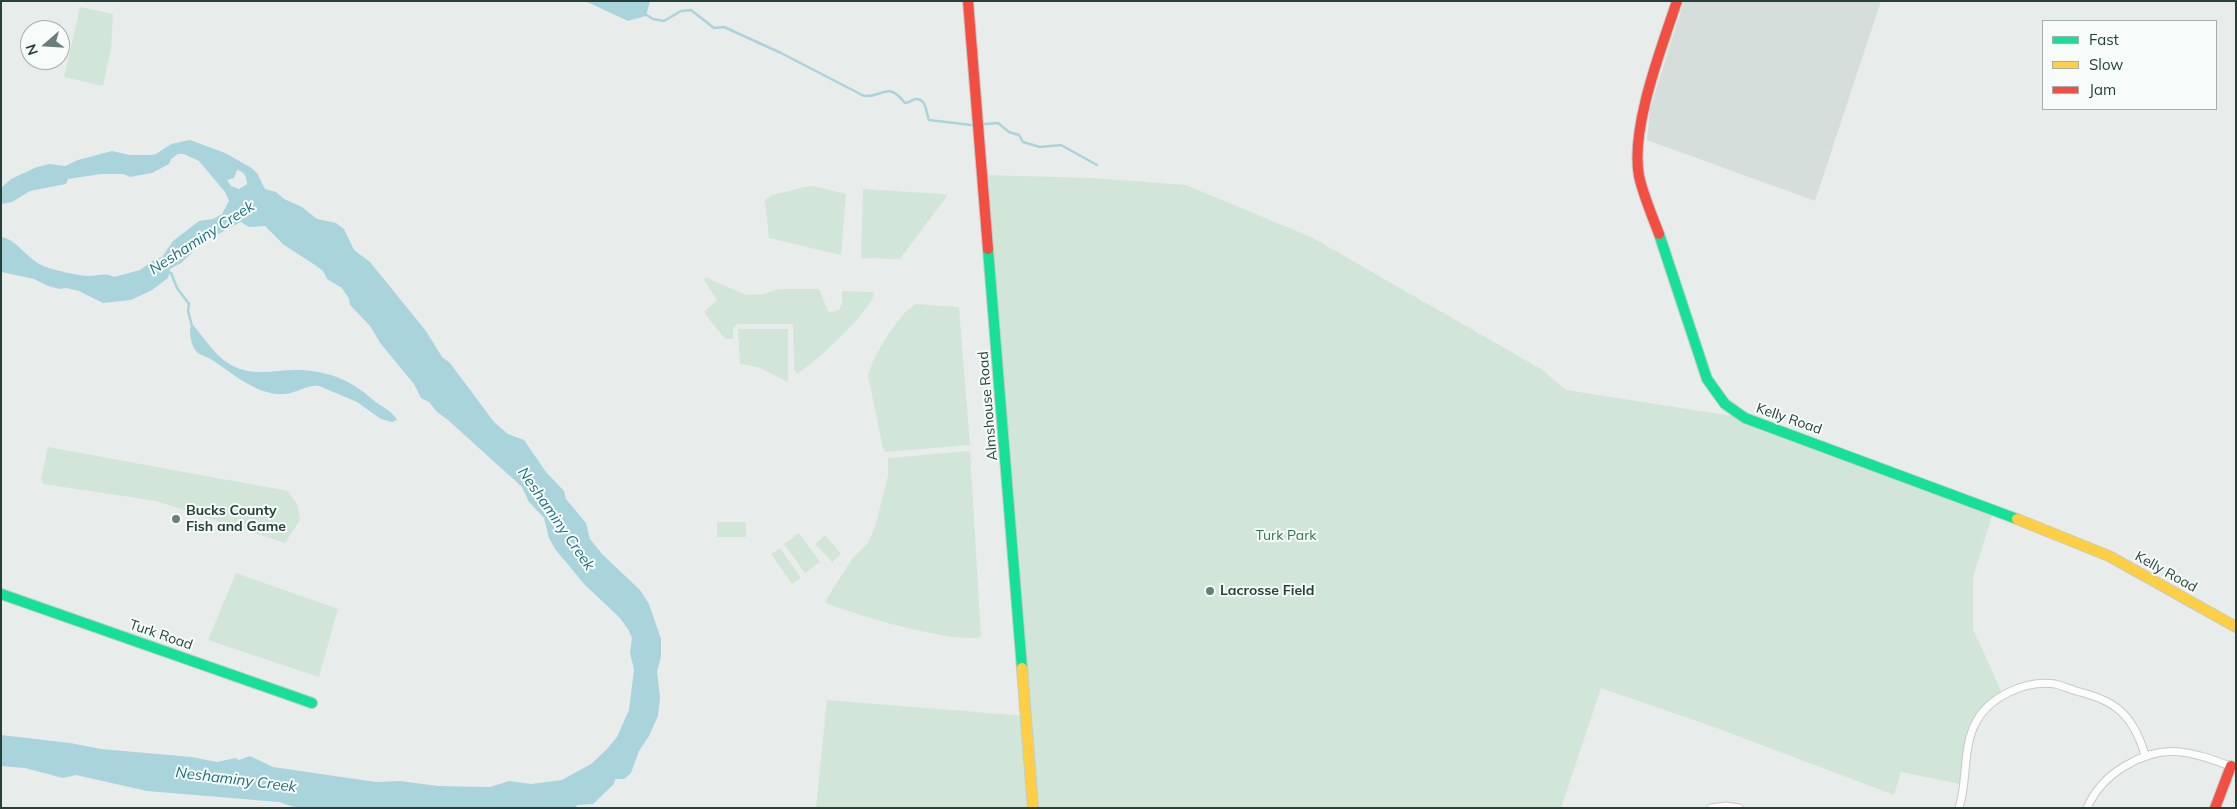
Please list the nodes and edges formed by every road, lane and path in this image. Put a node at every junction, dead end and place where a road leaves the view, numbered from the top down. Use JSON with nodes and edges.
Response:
{"nodes":[{"id":1,"x":968,"y":1,"type":"edge"},
{"id":2,"x":1677,"y":1,"type":"edge"},
{"id":3,"x":1,"y":594,"type":"edge"},
{"id":4,"x":2236,"y":627,"type":"edge"},
{"id":5,"x":312,"y":703,"type":"dead end"},
{"id":6,"x":2146,"y":755,"type":"junction"},
{"id":7,"x":2234,"y":767,"type":"edge"},
{"id":8,"x":1033,"y":808,"type":"edge"},
{"id":9,"x":1712,"y":808,"type":"edge"},
{"id":10,"x":1738,"y":808,"type":"edge"},
{"id":11,"x":1959,"y":808,"type":"edge"},
{"id":12,"x":2087,"y":808,"type":"edge"},
{"id":13,"x":2215,"y":808,"type":"edge"}],
"edges":[{"from":1,"to":8,"type":"street","name":"Almshouse Road"},
{"from":2,"to":4,"type":"street","name":"Kelly Road"},
{"from":3,"to":5,"type":"street","name":"Turk Road"},
{"from":6,"to":7,"type":"street"},
{"from":6,"to":11,"type":"street"},
{"from":6,"to":12,"type":"street"},
{"from":7,"to":13,"type":"street"},
{"from":9,"to":10,"type":"street"}]}
